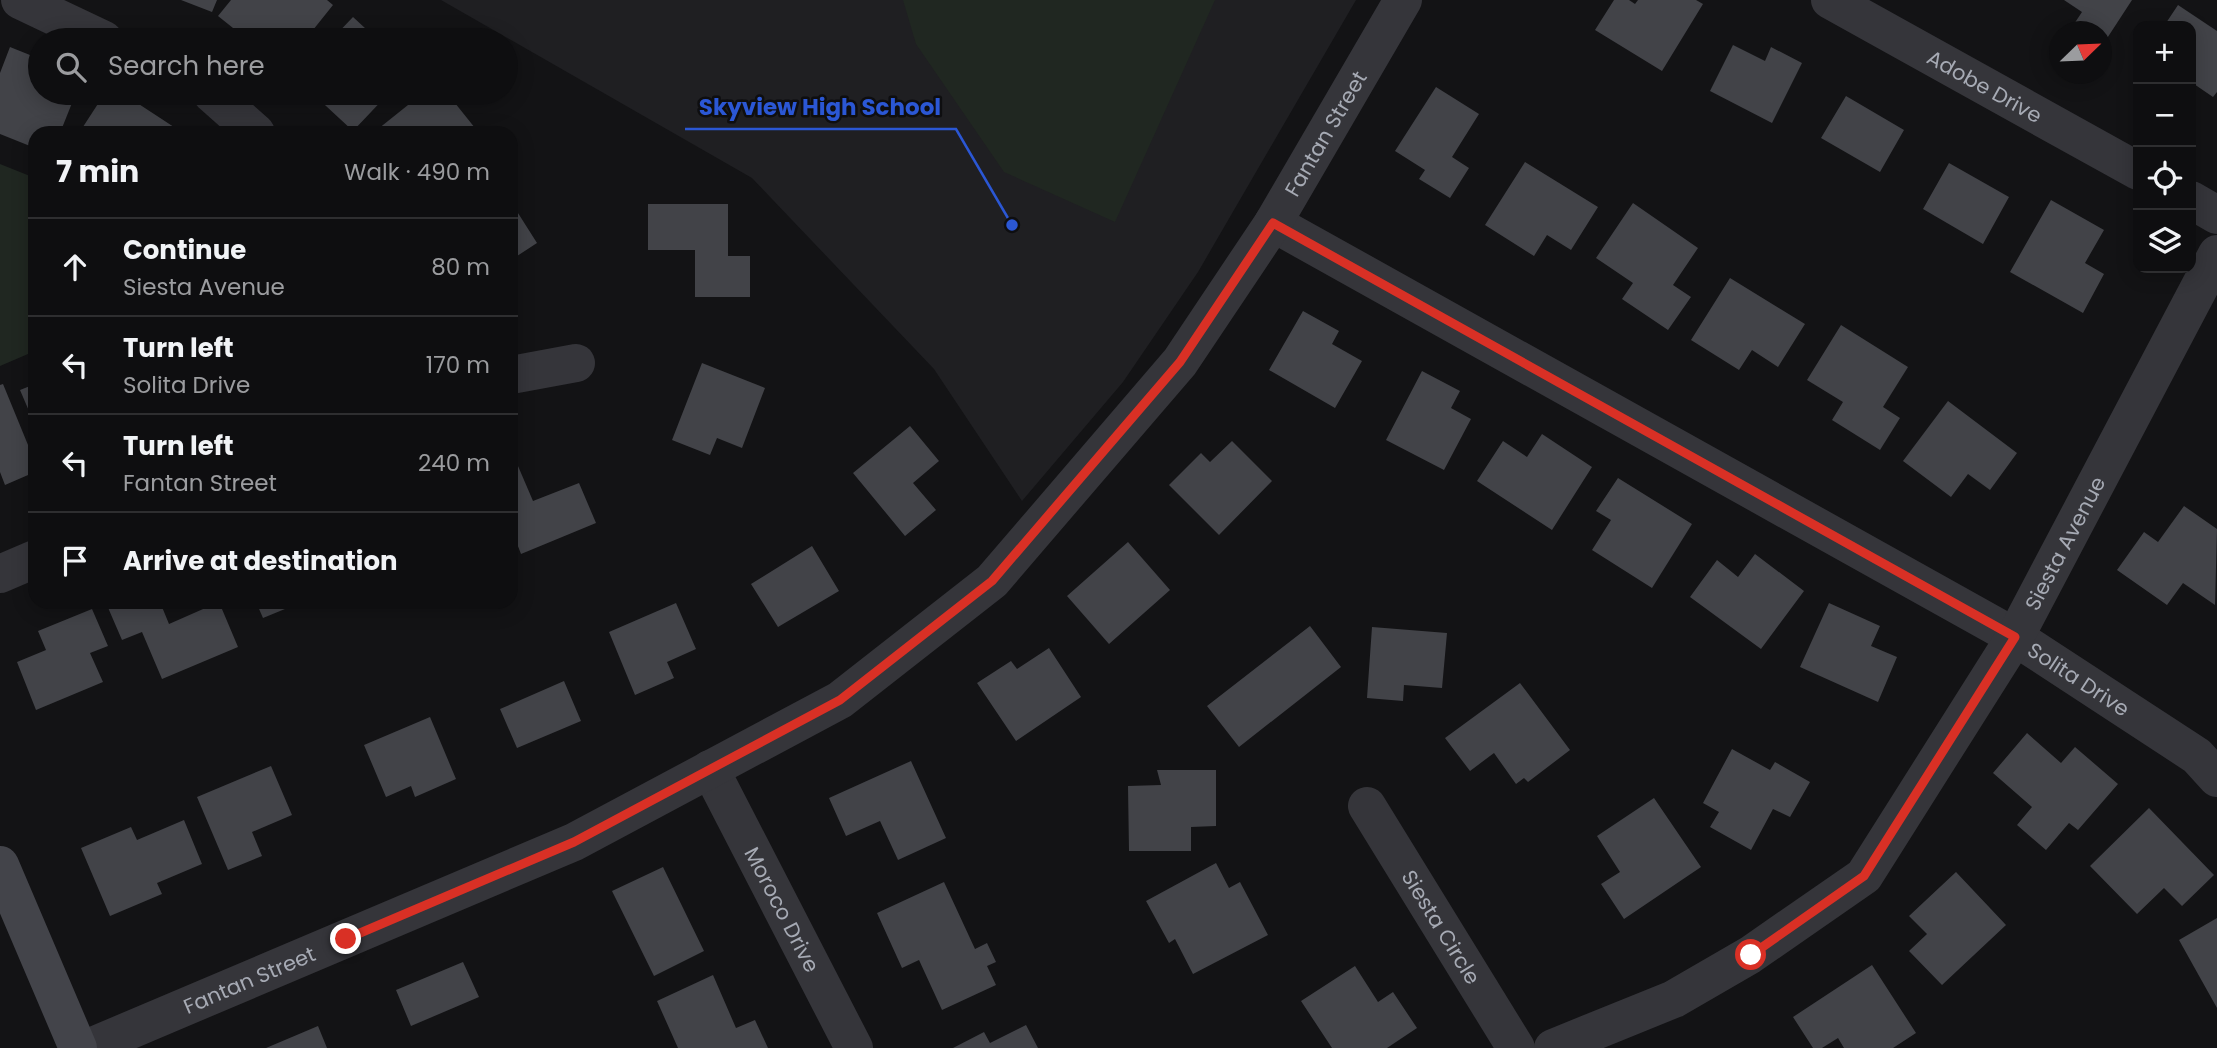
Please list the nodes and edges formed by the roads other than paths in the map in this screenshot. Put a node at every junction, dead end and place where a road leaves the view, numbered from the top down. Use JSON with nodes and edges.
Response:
{"nodes":[{"id":1,"x":20,"y":0,"type":"edge"},
{"id":2,"x":1403,"y":0,"type":"edge"},
{"id":3,"x":1829,"y":0,"type":"edge"},
{"id":4,"x":79,"y":28,"type":"edge"},
{"id":5,"x":224,"y":105,"type":"edge"},
{"id":6,"x":248,"y":126,"type":"edge"},
{"id":7,"x":2133,"y":168,"type":"edge"},
{"id":8,"x":2196,"y":203,"type":"edge"},
{"id":9,"x":2217,"y":215,"type":"edge"},
{"id":10,"x":1273,"y":223,"type":"junction"},
{"id":11,"x":2217,"y":254,"type":"edge"},
{"id":12,"x":576,"y":363,"type":"dead end"},
{"id":13,"x":518,"y":374,"type":"edge"},
{"id":14,"x":28,"y":562,"type":"edge"},
{"id":15,"x":0,"y":574,"type":"edge"},
{"id":16,"x":2015,"y":637,"type":"junction"},
{"id":17,"x":710,"y":769,"type":"junction"},
{"id":18,"x":2217,"y":778,"type":"edge"},
{"id":19,"x":1367,"y":806,"type":"dead end"},
{"id":20,"x":0,"y":865,"type":"edge"},
{"id":21,"x":78,"y":1048,"type":"edge"},
{"id":22,"x":88,"y":1048,"type":"edge"},
{"id":23,"x":854,"y":1048,"type":"edge"},
{"id":24,"x":1516,"y":1048,"type":"edge"},
{"id":25,"x":1553,"y":1048,"type":"edge"}],
"edges":[{"from":1,"to":4,"type":"street"},
{"from":2,"to":10,"type":"street","name":"Fantan Street"},
{"from":3,"to":7,"type":"street","name":"Adobe Drive"},
{"from":5,"to":6,"type":"street"},
{"from":8,"to":9,"type":"street"},
{"from":10,"to":16,"type":"street","name":"Solita Drive"},
{"from":10,"to":17,"type":"street","name":"Fantan Street"},
{"from":11,"to":16,"type":"street","name":"Siesta Avenue"},
{"from":12,"to":13,"type":"street"},
{"from":14,"to":15,"type":"street"},
{"from":16,"to":18,"type":"street","name":"Solita Drive"},
{"from":16,"to":25,"type":"street","name":"Siesta Avenue"},
{"from":17,"to":22,"type":"street","name":"Fantan Street"},
{"from":17,"to":23,"type":"street","name":"Moroco Drive"},
{"from":19,"to":24,"type":"street","name":"Siesta Circle"},
{"from":20,"to":21,"type":"main road"}]}
